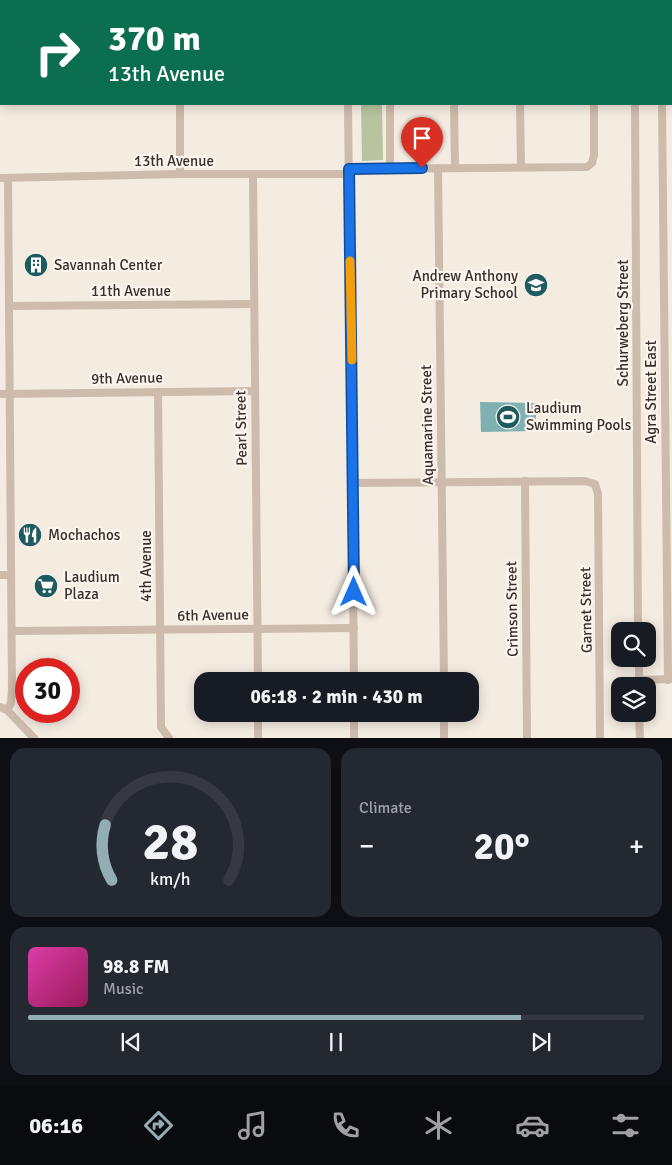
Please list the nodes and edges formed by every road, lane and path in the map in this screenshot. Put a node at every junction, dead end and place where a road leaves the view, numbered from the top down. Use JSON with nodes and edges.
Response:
{"nodes":[{"id":1,"x":180,"y":105,"type":"edge"},
{"id":2,"x":348,"y":105,"type":"edge"},
{"id":3,"x":390,"y":105,"type":"edge"},
{"id":4,"x":454,"y":105,"type":"edge"},
{"id":5,"x":520,"y":105,"type":"edge"},
{"id":6,"x":594,"y":105,"type":"edge"},
{"id":7,"x":635,"y":105,"type":"edge"},
{"id":8,"x":662,"y":105,"type":"edge"},
{"id":9,"x":521,"y":167,"type":"junction"},
{"id":10,"x":390,"y":168,"type":"junction"},
{"id":11,"x":438,"y":168,"type":"junction"},
{"id":12,"x":454,"y":168,"type":"junction"},
{"id":13,"x":349,"y":171,"type":"junction"},
{"id":14,"x":180,"y":174,"type":"junction"},
{"id":15,"x":253,"y":175,"type":"junction"},
{"id":16,"x":4,"y":178,"type":"edge"},
{"id":17,"x":254,"y":304,"type":"junction"},
{"id":18,"x":668,"y":304,"type":"edge"},
{"id":19,"x":9,"y":306,"type":"junction"},
{"id":20,"x":255,"y":391,"type":"junction"},
{"id":21,"x":158,"y":392,"type":"junction"},
{"id":22,"x":0,"y":394,"type":"edge"},
{"id":23,"x":10,"y":394,"type":"junction"},
{"id":24,"x":525,"y":481,"type":"junction"},
{"id":25,"x":442,"y":482,"type":"junction"},
{"id":26,"x":353,"y":483,"type":"junction"},
{"id":27,"x":0,"y":575,"type":"edge"},
{"id":28,"x":11,"y":575,"type":"junction"},
{"id":29,"x":638,"y":622,"type":"edge"},
{"id":30,"x":258,"y":628,"type":"junction"},
{"id":31,"x":354,"y":628,"type":"junction"},
{"id":32,"x":160,"y":630,"type":"junction"},
{"id":33,"x":12,"y":631,"type":"junction"},
{"id":34,"x":258,"y":672,"type":"edge"},
{"id":35,"x":354,"y":672,"type":"edge"},
{"id":36,"x":444,"y":672,"type":"edge"},
{"id":37,"x":670,"y":680,"type":"edge"},
{"id":38,"x":656,"y":681,"type":"edge"},
{"id":39,"x":3,"y":708,"type":"edge"},
{"id":40,"x":258,"y":722,"type":"edge"},
{"id":41,"x":354,"y":722,"type":"edge"},
{"id":42,"x":444,"y":722,"type":"edge"},
{"id":43,"x":639,"y":722,"type":"edge"},
{"id":44,"x":34,"y":738,"type":"edge"},
{"id":45,"x":169,"y":738,"type":"edge"},
{"id":46,"x":258,"y":738,"type":"edge"},
{"id":47,"x":354,"y":738,"type":"edge"},
{"id":48,"x":444,"y":738,"type":"edge"},
{"id":49,"x":527,"y":738,"type":"edge"},
{"id":50,"x":600,"y":738,"type":"edge"},
{"id":51,"x":640,"y":738,"type":"edge"}],
"edges":[{"from":1,"to":14,"type":"street"},
{"from":2,"to":13,"type":"street"},
{"from":3,"to":10,"type":"street"},
{"from":4,"to":12,"type":"street"},
{"from":5,"to":9,"type":"street"},
{"from":6,"to":9,"type":"street","name":"13th Avenue"},
{"from":7,"to":29,"type":"street","name":"Schurweberg Street"},
{"from":8,"to":18,"type":"street","name":"Agra Street East"},
{"from":9,"to":12,"type":"street","name":"13th Avenue"},
{"from":10,"to":11,"type":"street","name":"13th Avenue"},
{"from":10,"to":13,"type":"street","name":"13th Avenue"},
{"from":11,"to":12,"type":"street","name":"13th Avenue"},
{"from":11,"to":25,"type":"street","name":"Aquamarine Street"},
{"from":13,"to":15,"type":"street","name":"13th Avenue"},
{"from":13,"to":26,"type":"street"},
{"from":14,"to":15,"type":"street","name":"13th Avenue"},
{"from":14,"to":16,"type":"street","name":"13th Avenue"},
{"from":15,"to":17,"type":"street","name":"Pearl Street"},
{"from":16,"to":19,"type":"street"},
{"from":17,"to":19,"type":"street","name":"11th Avenue"},
{"from":17,"to":20,"type":"street","name":"Pearl Street"},
{"from":18,"to":37,"type":"street","name":"Agra Street East"},
{"from":19,"to":23,"type":"street"},
{"from":20,"to":21,"type":"street","name":"9th Avenue"},
{"from":20,"to":30,"type":"street","name":"Pearl Street"},
{"from":21,"to":23,"type":"street","name":"9th Avenue"},
{"from":21,"to":32,"type":"street","name":"4th Avenue"},
{"from":22,"to":23,"type":"street","name":"9th Avenue"},
{"from":23,"to":28,"type":"street"},
{"from":24,"to":25,"type":"street"},
{"from":24,"to":49,"type":"street","name":"Crimson Street"},
{"from":24,"to":50,"type":"street","name":"Garnet Street"},
{"from":25,"to":26,"type":"street"},
{"from":25,"to":36,"type":"street","name":"Aquamarine Street"},
{"from":26,"to":31,"type":"street"},
{"from":27,"to":28,"type":"street"},
{"from":28,"to":33,"type":"street"},
{"from":30,"to":31,"type":"street","name":"6th Avenue"},
{"from":30,"to":32,"type":"street","name":"6th Avenue"},
{"from":30,"to":34,"type":"street","name":"Pearl Street"},
{"from":31,"to":35,"type":"street"},
{"from":32,"to":33,"type":"street","name":"6th Avenue"},
{"from":32,"to":45,"type":"street","name":"4th Avenue"},
{"from":33,"to":39,"type":"street"},
{"from":37,"to":38,"type":"street"},
{"from":39,"to":44,"type":"street"},
{"from":40,"to":46,"type":"street"},
{"from":41,"to":47,"type":"street"},
{"from":42,"to":48,"type":"street"},
{"from":43,"to":51,"type":"street"}]}
